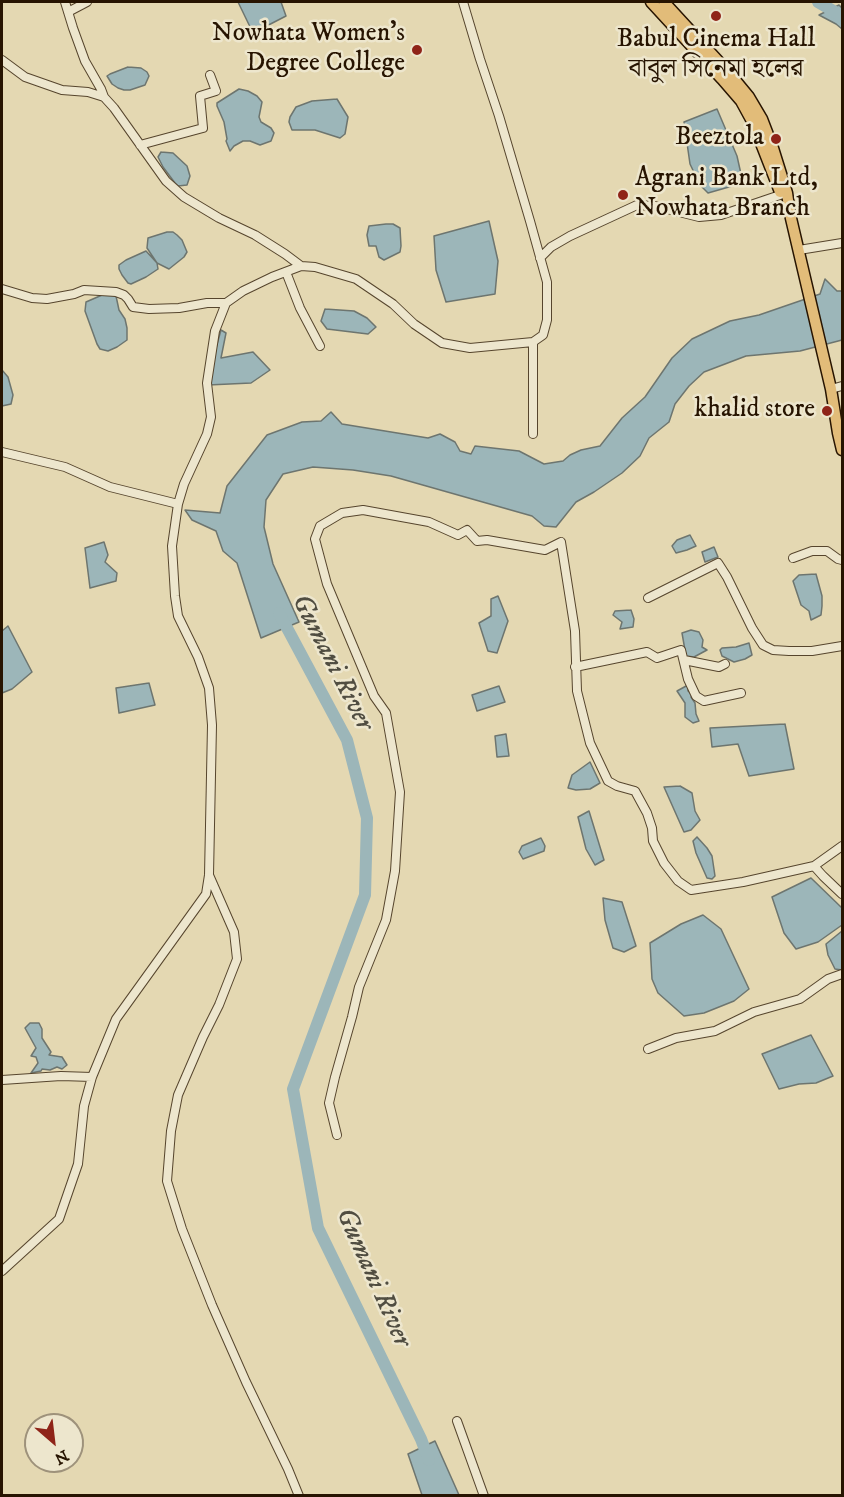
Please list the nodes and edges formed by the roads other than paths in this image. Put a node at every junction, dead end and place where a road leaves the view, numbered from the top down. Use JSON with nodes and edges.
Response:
{"nodes":[{"id":1,"x":65,"y":2,"type":"edge"},
{"id":2,"x":87,"y":2,"type":"edge"},
{"id":3,"x":463,"y":2,"type":"edge"},
{"id":4,"x":651,"y":2,"type":"edge"},
{"id":5,"x":664,"y":2,"type":"edge"},
{"id":6,"x":68,"y":12,"type":"junction"},
{"id":7,"x":2,"y":60,"type":"edge"},
{"id":8,"x":210,"y":75,"type":"dead end"},
{"id":9,"x":104,"y":97,"type":"junction"},
{"id":10,"x":141,"y":145,"type":"junction"},
{"id":11,"x":784,"y":194,"type":"junction"},
{"id":12,"x":843,"y":243,"type":"edge"},
{"id":13,"x":799,"y":250,"type":"junction"},
{"id":14,"x":540,"y":258,"type":"junction"},
{"id":15,"x":301,"y":266,"type":"junction"},
{"id":16,"x":286,"y":272,"type":"junction"},
{"id":17,"x":2,"y":289,"type":"edge"},
{"id":18,"x":226,"y":303,"type":"junction"},
{"id":19,"x":533,"y":342,"type":"junction"},
{"id":20,"x":320,"y":346,"type":"dead end"},
{"id":21,"x":837,"y":387,"type":"edge"},
{"id":22,"x":532,"y":434,"type":"dead end"},
{"id":23,"x":843,"y":450,"type":"edge"},
{"id":24,"x":2,"y":452,"type":"edge"},
{"id":25,"x":178,"y":504,"type":"junction"},
{"id":26,"x":793,"y":558,"type":"dead end"},
{"id":27,"x":843,"y":560,"type":"edge"},
{"id":28,"x":648,"y":598,"type":"dead end"},
{"id":29,"x":843,"y":646,"type":"edge"},
{"id":30,"x":684,"y":660,"type":"junction"},
{"id":31,"x":725,"y":664,"type":"dead end"},
{"id":32,"x":575,"y":667,"type":"junction"},
{"id":33,"x":741,"y":693,"type":"dead end"},
{"id":34,"x":843,"y":846,"type":"edge"},
{"id":35,"x":814,"y":866,"type":"junction"},
{"id":36,"x":209,"y":875,"type":"junction"},
{"id":37,"x":843,"y":894,"type":"edge"},
{"id":38,"x":843,"y":974,"type":"edge"},
{"id":39,"x":648,"y":1049,"type":"dead end"},
{"id":40,"x":92,"y":1077,"type":"junction"},
{"id":41,"x":2,"y":1080,"type":"edge"},
{"id":42,"x":337,"y":1135,"type":"dead end"},
{"id":43,"x":2,"y":1271,"type":"edge"},
{"id":44,"x":457,"y":1421,"type":"dead end"},
{"id":45,"x":299,"y":1496,"type":"edge"},
{"id":46,"x":484,"y":1496,"type":"edge"}],
"edges":[{"from":1,"to":6,"type":"street"},
{"from":2,"to":6,"type":"street"},
{"from":3,"to":14,"type":"street"},
{"from":4,"to":11,"type":"main road"},
{"from":5,"to":11,"type":"main road"},
{"from":6,"to":9,"type":"street"},
{"from":7,"to":9,"type":"street"},
{"from":8,"to":10,"type":"street"},
{"from":9,"to":10,"type":"street"},
{"from":10,"to":15,"type":"street"},
{"from":11,"to":13,"type":"main road"},
{"from":11,"to":14,"type":"street"},
{"from":12,"to":13,"type":"street"},
{"from":13,"to":21,"type":"main road"},
{"from":14,"to":19,"type":"street"},
{"from":15,"to":16,"type":"street"},
{"from":15,"to":19,"type":"street"},
{"from":16,"to":18,"type":"street"},
{"from":16,"to":20,"type":"street"},
{"from":17,"to":18,"type":"street"},
{"from":18,"to":25,"type":"street"},
{"from":19,"to":22,"type":"street"},
{"from":21,"to":23,"type":"main road"},
{"from":24,"to":25,"type":"street"},
{"from":25,"to":36,"type":"street"},
{"from":26,"to":27,"type":"street"},
{"from":28,"to":29,"type":"street"},
{"from":30,"to":31,"type":"street"},
{"from":30,"to":32,"type":"street"},
{"from":30,"to":33,"type":"street"},
{"from":32,"to":35,"type":"street"},
{"from":32,"to":42,"type":"street"},
{"from":34,"to":35,"type":"street"},
{"from":35,"to":37,"type":"street"},
{"from":36,"to":40,"type":"street"},
{"from":36,"to":45,"type":"street"},
{"from":38,"to":39,"type":"street"},
{"from":40,"to":41,"type":"street"},
{"from":40,"to":43,"type":"street"},
{"from":44,"to":46,"type":"street"}]}
